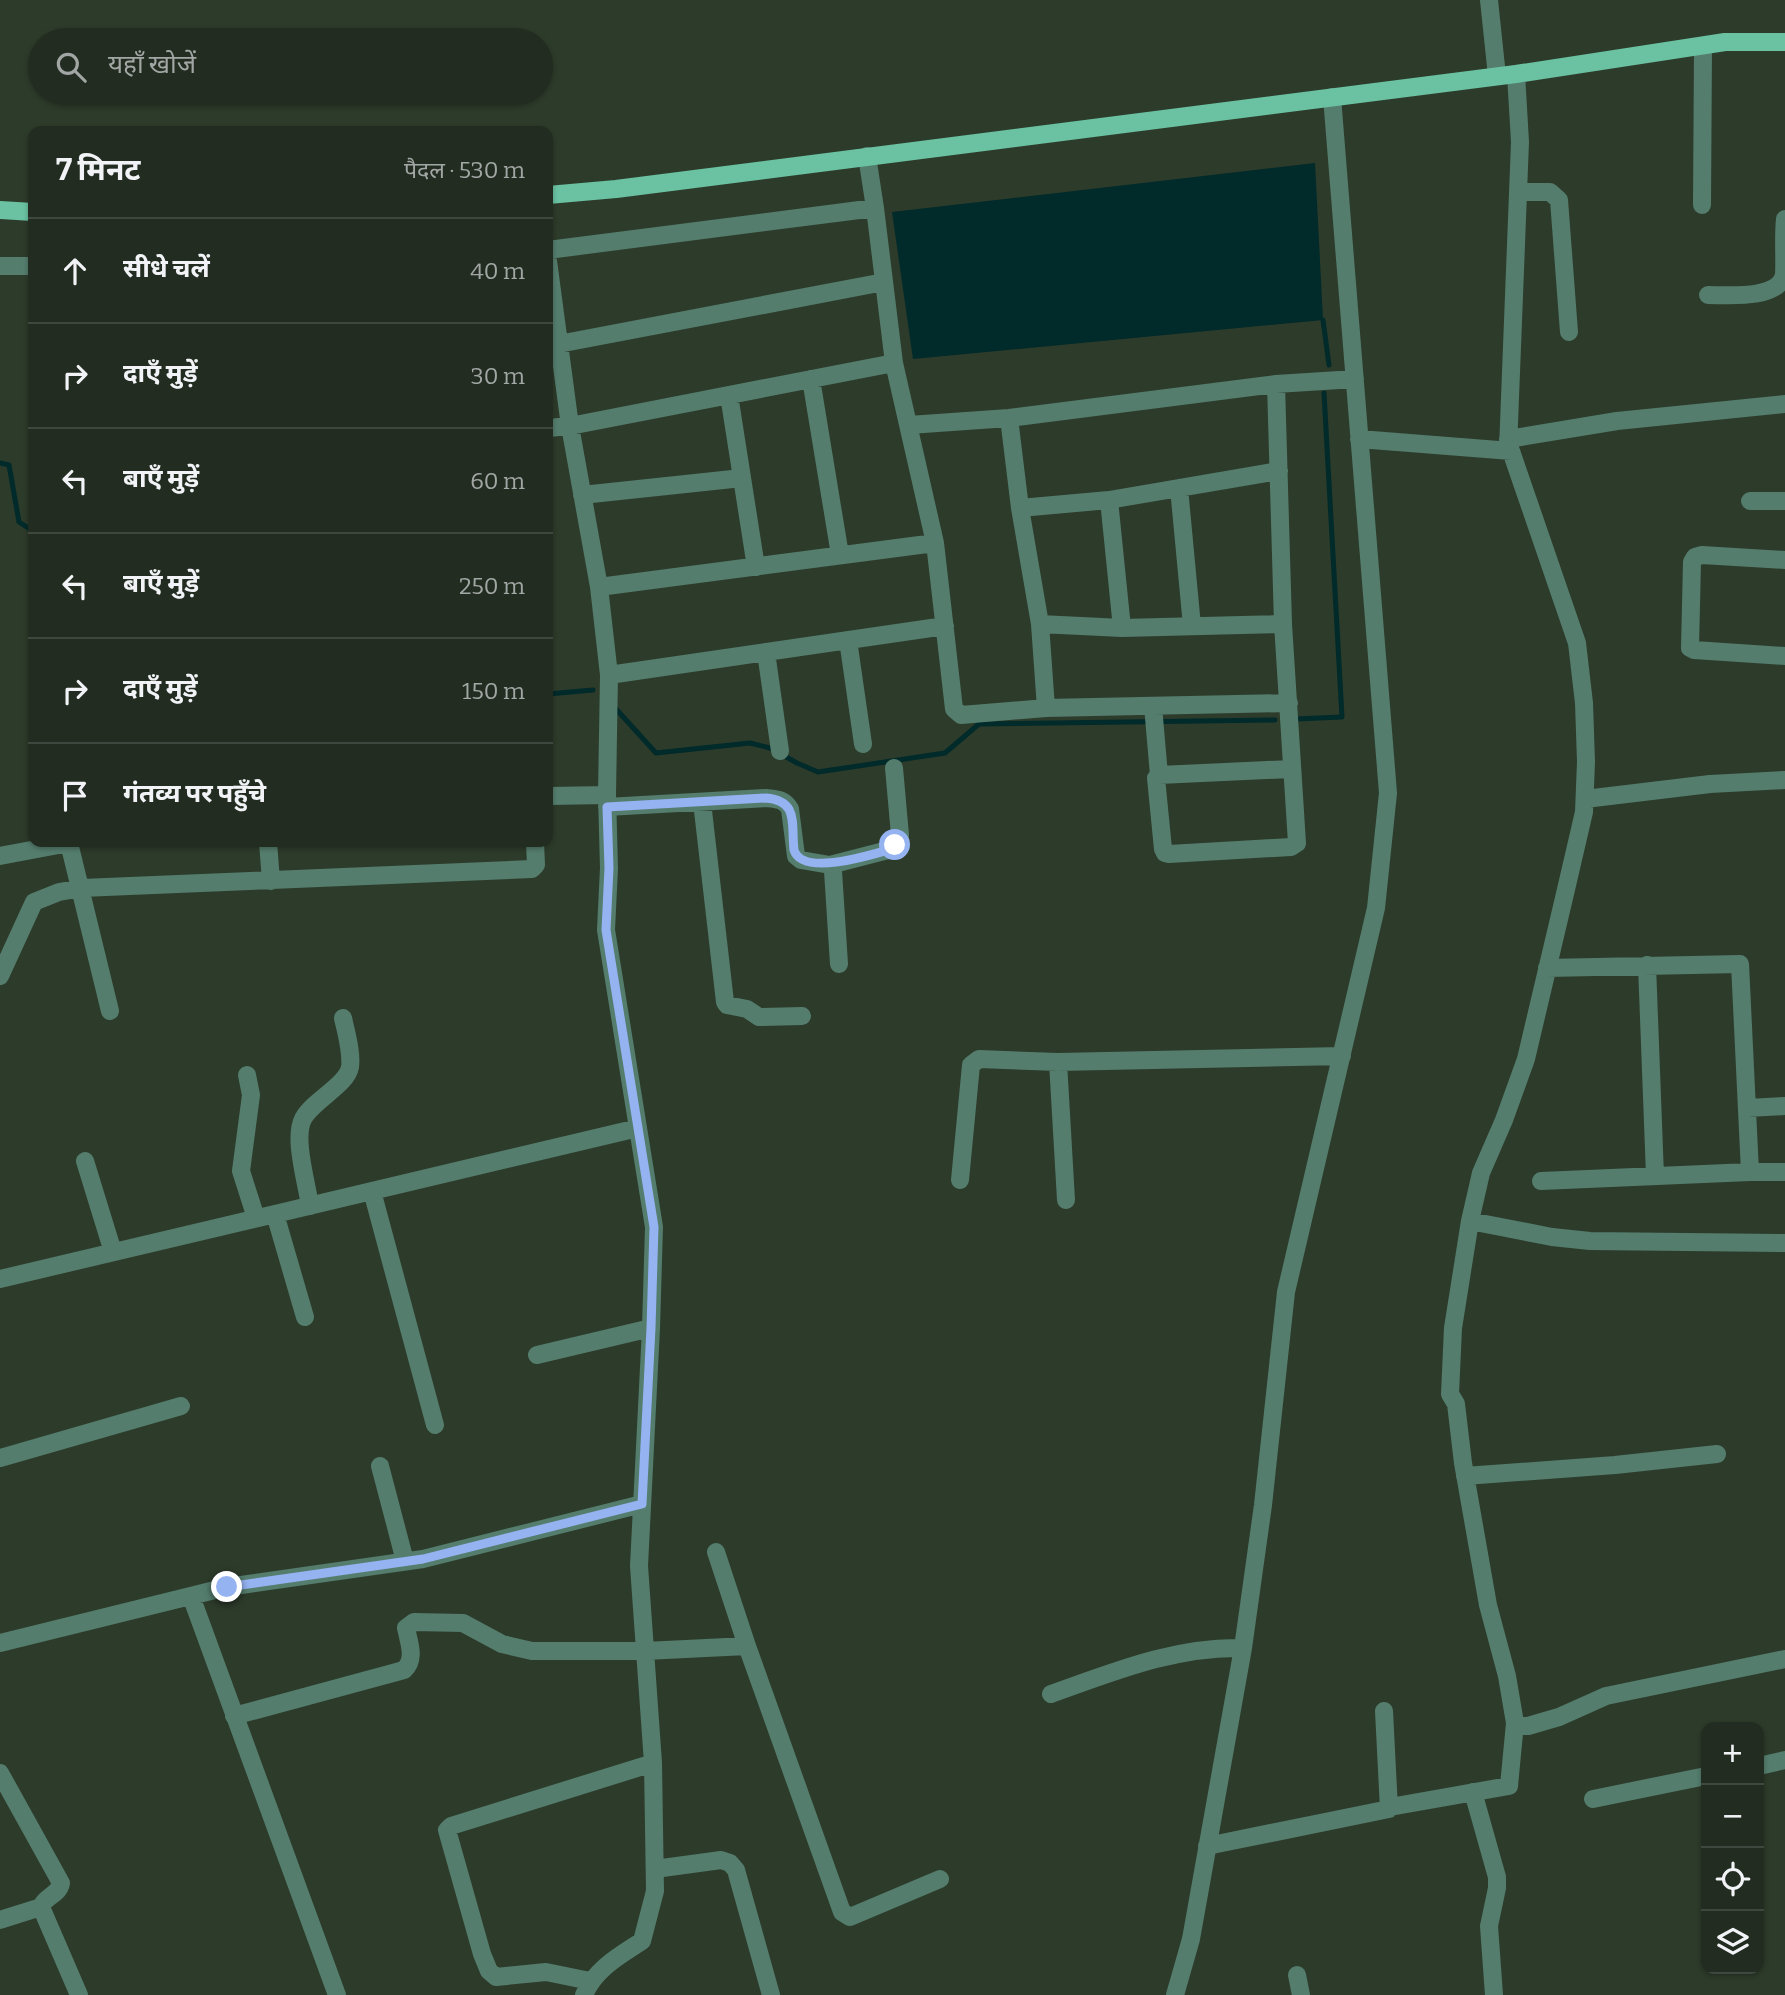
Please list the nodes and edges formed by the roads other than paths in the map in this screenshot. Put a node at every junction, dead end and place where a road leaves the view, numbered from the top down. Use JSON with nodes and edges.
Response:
{"nodes":[{"id":1,"x":1489,"y":0,"type":"edge"},
{"id":2,"x":1785,"y":42,"type":"edge"},
{"id":3,"x":1703,"y":46,"type":"junction"},
{"id":4,"x":1516,"y":74,"type":"junction"},
{"id":5,"x":1497,"y":76,"type":"junction"},
{"id":6,"x":1332,"y":97,"type":"junction"},
{"id":7,"x":867,"y":156,"type":"junction"},
{"id":8,"x":1518,"y":192,"type":"junction"},
{"id":9,"x":553,"y":195,"type":"edge"},
{"id":10,"x":1702,"y":205,"type":"dead end"},
{"id":11,"x":875,"y":208,"type":"junction"},
{"id":12,"x":0,"y":210,"type":"edge"},
{"id":13,"x":28,"y":212,"type":"edge"},
{"id":14,"x":1785,"y":219,"type":"edge"},
{"id":15,"x":553,"y":249,"type":"edge"},
{"id":16,"x":0,"y":267,"type":"edge"},
{"id":17,"x":28,"y":267,"type":"edge"},
{"id":18,"x":884,"y":282,"type":"junction"},
{"id":19,"x":1708,"y":295,"type":"dead end"},
{"id":20,"x":1569,"y":332,"type":"dead end"},
{"id":21,"x":554,"y":346,"type":"edge"},
{"id":22,"x":894,"y":363,"type":"junction"},
{"id":23,"x":811,"y":379,"type":"junction"},
{"id":24,"x":1355,"y":379,"type":"junction"},
{"id":25,"x":1276,"y":384,"type":"junction"},
{"id":26,"x":729,"y":395,"type":"junction"},
{"id":27,"x":1785,"y":404,"type":"edge"},
{"id":28,"x":1009,"y":418,"type":"junction"},
{"id":29,"x":909,"y":425,"type":"junction"},
{"id":30,"x":570,"y":426,"type":"junction"},
{"id":31,"x":553,"y":428,"type":"edge"},
{"id":32,"x":1359,"y":439,"type":"junction"},
{"id":33,"x":1508,"y":444,"type":"junction"},
{"id":34,"x":1279,"y":471,"type":"junction"},
{"id":35,"x":742,"y":478,"type":"junction"},
{"id":36,"x":1179,"y":488,"type":"junction"},
{"id":37,"x":582,"y":495,"type":"junction"},
{"id":38,"x":1109,"y":500,"type":"junction"},
{"id":39,"x":1750,"y":501,"type":"dead end"},
{"id":40,"x":1785,"y":501,"type":"edge"},
{"id":41,"x":1020,"y":508,"type":"junction"},
{"id":42,"x":935,"y":543,"type":"junction"},
{"id":43,"x":840,"y":555,"type":"junction"},
{"id":44,"x":1785,"y":560,"type":"edge"},
{"id":45,"x":755,"y":567,"type":"junction"},
{"id":46,"x":599,"y":587,"type":"junction"},
{"id":47,"x":1040,"y":624,"type":"junction"},
{"id":48,"x":1283,"y":624,"type":"junction"},
{"id":49,"x":945,"y":626,"type":"junction"},
{"id":50,"x":1192,"y":626,"type":"junction"},
{"id":51,"x":1122,"y":628,"type":"junction"},
{"id":52,"x":848,"y":640,"type":"junction"},
{"id":53,"x":766,"y":652,"type":"junction"},
{"id":54,"x":1785,"y":656,"type":"edge"},
{"id":55,"x":609,"y":675,"type":"junction"},
{"id":56,"x":1289,"y":703,"type":"junction"},
{"id":57,"x":1046,"y":708,"type":"junction"},
{"id":58,"x":1154,"y":717,"type":"junction"},
{"id":59,"x":863,"y":744,"type":"dead end"},
{"id":60,"x":780,"y":751,"type":"dead end"},
{"id":61,"x":894,"y":768,"type":"dead end"},
{"id":62,"x":1291,"y":769,"type":"junction"},
{"id":63,"x":1159,"y":775,"type":"junction"},
{"id":64,"x":1785,"y":780,"type":"edge"},
{"id":65,"x":553,"y":796,"type":"edge"},
{"id":66,"x":1585,"y":799,"type":"junction"},
{"id":67,"x":607,"y":801,"type":"junction"},
{"id":68,"x":702,"y":802,"type":"junction"},
{"id":69,"x":48,"y":847,"type":"edge"},
{"id":70,"x":70,"y":847,"type":"edge"},
{"id":71,"x":268,"y":847,"type":"edge"},
{"id":72,"x":535,"y":847,"type":"edge"},
{"id":73,"x":0,"y":856,"type":"edge"},
{"id":74,"x":830,"y":865,"type":"junction"},
{"id":75,"x":271,"y":881,"type":"junction"},
{"id":76,"x":82,"y":888,"type":"junction"},
{"id":77,"x":839,"y":964,"type":"dead end"},
{"id":78,"x":1647,"y":965,"type":"junction"},
{"id":79,"x":1547,"y":968,"type":"junction"},
{"id":80,"x":0,"y":976,"type":"edge"},
{"id":81,"x":110,"y":1011,"type":"dead end"},
{"id":82,"x":802,"y":1016,"type":"dead end"},
{"id":83,"x":343,"y":1018,"type":"dead end"},
{"id":84,"x":1342,"y":1056,"type":"junction"},
{"id":85,"x":1058,"y":1062,"type":"junction"},
{"id":86,"x":247,"y":1075,"type":"dead end"},
{"id":87,"x":1785,"y":1106,"type":"edge"},
{"id":88,"x":1748,"y":1108,"type":"junction"},
{"id":89,"x":638,"y":1128,"type":"junction"},
{"id":90,"x":85,"y":1161,"type":"dead end"},
{"id":91,"x":1750,"y":1172,"type":"junction"},
{"id":92,"x":1785,"y":1172,"type":"edge"},
{"id":93,"x":1655,"y":1177,"type":"junction"},
{"id":94,"x":960,"y":1180,"type":"dead end"},
{"id":95,"x":1541,"y":1181,"type":"dead end"},
{"id":96,"x":372,"y":1191,"type":"junction"},
{"id":97,"x":1066,"y":1200,"type":"dead end"},
{"id":98,"x":310,"y":1206,"type":"junction"},
{"id":99,"x":275,"y":1214,"type":"junction"},
{"id":100,"x":256,"y":1219,"type":"junction"},
{"id":101,"x":1470,"y":1221,"type":"junction"},
{"id":102,"x":1785,"y":1243,"type":"edge"},
{"id":103,"x":113,"y":1252,"type":"junction"},
{"id":104,"x":0,"y":1279,"type":"edge"},
{"id":105,"x":305,"y":1317,"type":"dead end"},
{"id":106,"x":651,"y":1328,"type":"junction"},
{"id":107,"x":537,"y":1355,"type":"dead end"},
{"id":108,"x":181,"y":1406,"type":"dead end"},
{"id":109,"x":435,"y":1426,"type":"dead end"},
{"id":110,"x":1717,"y":1454,"type":"dead end"},
{"id":111,"x":0,"y":1458,"type":"edge"},
{"id":112,"x":380,"y":1466,"type":"dead end"},
{"id":113,"x":1465,"y":1476,"type":"junction"},
{"id":114,"x":642,"y":1504,"type":"junction"},
{"id":115,"x":716,"y":1552,"type":"dead end"},
{"id":116,"x":405,"y":1561,"type":"junction"},
{"id":117,"x":191,"y":1596,"type":"junction"},
{"id":118,"x":0,"y":1643,"type":"edge"},
{"id":119,"x":747,"y":1646,"type":"junction"},
{"id":120,"x":1243,"y":1648,"type":"junction"},
{"id":121,"x":645,"y":1651,"type":"junction"},
{"id":122,"x":1785,"y":1659,"type":"edge"},
{"id":123,"x":1051,"y":1693,"type":"dead end"},
{"id":124,"x":1384,"y":1711,"type":"dead end"},
{"id":125,"x":234,"y":1716,"type":"junction"},
{"id":126,"x":1515,"y":1723,"type":"junction"},
{"id":127,"x":1785,"y":1760,"type":"edge"},
{"id":128,"x":653,"y":1763,"type":"junction"},
{"id":129,"x":1764,"y":1765,"type":"edge"},
{"id":130,"x":0,"y":1773,"type":"edge"},
{"id":131,"x":1701,"y":1777,"type":"edge"},
{"id":132,"x":1473,"y":1792,"type":"junction"},
{"id":133,"x":1593,"y":1799,"type":"dead end"},
{"id":134,"x":1390,"y":1807,"type":"junction"},
{"id":135,"x":1207,"y":1846,"type":"junction"},
{"id":136,"x":655,"y":1869,"type":"junction"},
{"id":137,"x":940,"y":1879,"type":"dead end"},
{"id":138,"x":41,"y":1907,"type":"junction"},
{"id":139,"x":0,"y":1920,"type":"edge"},
{"id":140,"x":1297,"y":1975,"type":"dead end"},
{"id":141,"x":587,"y":1988,"type":"edge"},
{"id":142,"x":79,"y":1995,"type":"edge"},
{"id":143,"x":337,"y":1995,"type":"edge"},
{"id":144,"x":771,"y":1995,"type":"edge"},
{"id":145,"x":1175,"y":1995,"type":"edge"},
{"id":146,"x":1301,"y":1995,"type":"edge"},
{"id":147,"x":1494,"y":1995,"type":"edge"}],
"edges":[{"from":1,"to":5,"type":"street"},
{"from":2,"to":3,"type":"main road"},
{"from":3,"to":4,"type":"main road"},
{"from":3,"to":10,"type":"street"},
{"from":4,"to":5,"type":"main road"},
{"from":4,"to":8,"type":"street"},
{"from":5,"to":6,"type":"main road"},
{"from":6,"to":7,"type":"main road"},
{"from":6,"to":24,"type":"street"},
{"from":7,"to":9,"type":"main road"},
{"from":7,"to":11,"type":"street"},
{"from":8,"to":20,"type":"street"},
{"from":8,"to":33,"type":"street"},
{"from":11,"to":15,"type":"street"},
{"from":11,"to":18,"type":"street"},
{"from":12,"to":13,"type":"main road"},
{"from":14,"to":19,"type":"street"},
{"from":16,"to":17,"type":"street"},
{"from":18,"to":21,"type":"street"},
{"from":18,"to":22,"type":"street"},
{"from":21,"to":30,"type":"street"},
{"from":22,"to":23,"type":"street"},
{"from":22,"to":29,"type":"street"},
{"from":23,"to":26,"type":"street"},
{"from":23,"to":43,"type":"street"},
{"from":24,"to":25,"type":"street"},
{"from":24,"to":32,"type":"street"},
{"from":25,"to":28,"type":"street"},
{"from":25,"to":34,"type":"street"},
{"from":26,"to":30,"type":"street"},
{"from":26,"to":35,"type":"street"},
{"from":27,"to":33,"type":"street"},
{"from":28,"to":29,"type":"street"},
{"from":28,"to":41,"type":"street"},
{"from":29,"to":42,"type":"street"},
{"from":30,"to":31,"type":"street"},
{"from":30,"to":37,"type":"street"},
{"from":32,"to":33,"type":"street"},
{"from":32,"to":84,"type":"street"},
{"from":33,"to":66,"type":"street"},
{"from":34,"to":36,"type":"street"},
{"from":34,"to":48,"type":"street"},
{"from":35,"to":37,"type":"street"},
{"from":35,"to":45,"type":"street"},
{"from":36,"to":38,"type":"street"},
{"from":36,"to":50,"type":"street"},
{"from":37,"to":46,"type":"street"},
{"from":38,"to":41,"type":"street"},
{"from":38,"to":51,"type":"street"},
{"from":39,"to":40,"type":"street"},
{"from":41,"to":47,"type":"street"},
{"from":42,"to":43,"type":"street"},
{"from":42,"to":49,"type":"street"},
{"from":43,"to":45,"type":"street"},
{"from":44,"to":54,"type":"street"},
{"from":45,"to":46,"type":"street"},
{"from":46,"to":55,"type":"street"},
{"from":47,"to":51,"type":"street"},
{"from":47,"to":57,"type":"street"},
{"from":48,"to":50,"type":"street"},
{"from":48,"to":56,"type":"street"},
{"from":49,"to":52,"type":"street"},
{"from":49,"to":57,"type":"street"},
{"from":50,"to":51,"type":"street"},
{"from":52,"to":53,"type":"street"},
{"from":52,"to":59,"type":"street"},
{"from":53,"to":55,"type":"street"},
{"from":53,"to":60,"type":"street"},
{"from":55,"to":67,"type":"street"},
{"from":56,"to":58,"type":"street"},
{"from":56,"to":62,"type":"street"},
{"from":57,"to":58,"type":"street"},
{"from":58,"to":63,"type":"street"},
{"from":61,"to":74,"type":"street"},
{"from":62,"to":63,"type":"street"},
{"from":62,"to":63,"type":"street"},
{"from":64,"to":66,"type":"street"},
{"from":65,"to":67,"type":"street"},
{"from":66,"to":79,"type":"street"},
{"from":67,"to":68,"type":"street"},
{"from":67,"to":89,"type":"street"},
{"from":68,"to":74,"type":"street"},
{"from":68,"to":82,"type":"street"},
{"from":69,"to":73,"type":"street"},
{"from":70,"to":76,"type":"street"},
{"from":71,"to":75,"type":"street"},
{"from":72,"to":75,"type":"street"},
{"from":74,"to":77,"type":"street"},
{"from":75,"to":76,"type":"street"},
{"from":76,"to":80,"type":"street"},
{"from":76,"to":81,"type":"street"},
{"from":78,"to":79,"type":"street"},
{"from":78,"to":88,"type":"street"},
{"from":78,"to":93,"type":"street"},
{"from":79,"to":101,"type":"street"},
{"from":83,"to":98,"type":"street"},
{"from":84,"to":85,"type":"street"},
{"from":84,"to":120,"type":"street"},
{"from":85,"to":94,"type":"street"},
{"from":85,"to":97,"type":"street"},
{"from":86,"to":100,"type":"street"},
{"from":87,"to":88,"type":"street"},
{"from":88,"to":91,"type":"street"},
{"from":89,"to":96,"type":"street"},
{"from":89,"to":106,"type":"street"},
{"from":90,"to":103,"type":"street"},
{"from":91,"to":92,"type":"street"},
{"from":91,"to":93,"type":"street"},
{"from":93,"to":95,"type":"street"},
{"from":96,"to":98,"type":"street"},
{"from":96,"to":109,"type":"street"},
{"from":98,"to":99,"type":"street"},
{"from":99,"to":100,"type":"street"},
{"from":99,"to":105,"type":"street"},
{"from":100,"to":103,"type":"street"},
{"from":101,"to":102,"type":"street"},
{"from":101,"to":113,"type":"street"},
{"from":103,"to":104,"type":"street"},
{"from":106,"to":107,"type":"street"},
{"from":106,"to":114,"type":"street"},
{"from":108,"to":111,"type":"street"},
{"from":110,"to":113,"type":"street"},
{"from":112,"to":116,"type":"street"},
{"from":113,"to":126,"type":"street"},
{"from":114,"to":116,"type":"street"},
{"from":114,"to":121,"type":"street"},
{"from":115,"to":119,"type":"street"},
{"from":116,"to":117,"type":"street"},
{"from":117,"to":118,"type":"street"},
{"from":117,"to":125,"type":"street"},
{"from":119,"to":121,"type":"street"},
{"from":119,"to":137,"type":"street"},
{"from":120,"to":123,"type":"street"},
{"from":120,"to":135,"type":"street"},
{"from":121,"to":125,"type":"street"},
{"from":121,"to":128,"type":"street"},
{"from":122,"to":126,"type":"street"},
{"from":124,"to":134,"type":"street"},
{"from":125,"to":143,"type":"street"},
{"from":126,"to":132,"type":"street"},
{"from":127,"to":129,"type":"street"},
{"from":128,"to":136,"type":"street"},
{"from":128,"to":141,"type":"street"},
{"from":130,"to":138,"type":"street"},
{"from":131,"to":133,"type":"street"},
{"from":132,"to":134,"type":"street"},
{"from":132,"to":147,"type":"street"},
{"from":134,"to":135,"type":"street"},
{"from":135,"to":145,"type":"street"},
{"from":136,"to":141,"type":"street"},
{"from":136,"to":144,"type":"street"},
{"from":138,"to":139,"type":"street"},
{"from":138,"to":142,"type":"street"},
{"from":140,"to":146,"type":"street"}]}
